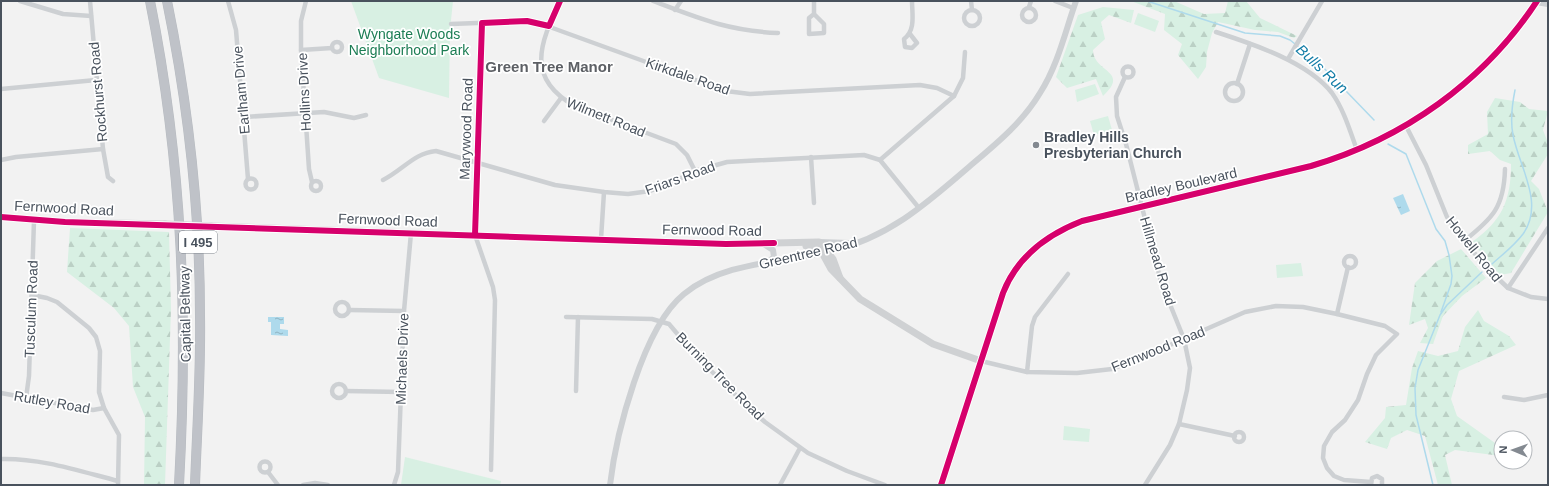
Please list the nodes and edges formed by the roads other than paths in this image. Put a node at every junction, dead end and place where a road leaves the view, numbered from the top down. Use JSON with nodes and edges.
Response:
{"nodes":[{"id":1,"x":20,"y":1,"type":"edge"},
{"id":2,"x":90,"y":1,"type":"edge"},
{"id":3,"x":150,"y":1,"type":"edge"},
{"id":4,"x":167,"y":1,"type":"edge"},
{"id":5,"x":228,"y":1,"type":"edge"},
{"id":6,"x":306,"y":1,"type":"edge"},
{"id":7,"x":560,"y":1,"type":"edge"},
{"id":8,"x":653,"y":1,"type":"edge"},
{"id":9,"x":681,"y":1,"type":"edge"},
{"id":10,"x":814,"y":1,"type":"edge"},
{"id":11,"x":912,"y":1,"type":"edge"},
{"id":12,"x":971,"y":1,"type":"edge"},
{"id":13,"x":1031,"y":1,"type":"edge"},
{"id":14,"x":1055,"y":1,"type":"edge"},
{"id":15,"x":1076,"y":1,"type":"edge"},
{"id":16,"x":1322,"y":1,"type":"edge"},
{"id":17,"x":1536,"y":2,"type":"edge"},
{"id":18,"x":1548,"y":4,"type":"edge"},
{"id":19,"x":1029,"y":7,"type":"dead end"},
{"id":20,"x":1073,"y":8,"type":"junction"},
{"id":21,"x":676,"y":10,"type":"junction"},
{"id":22,"x":972,"y":10,"type":"dead end"},
{"id":23,"x":814,"y":14,"type":"junction"},
{"id":24,"x":91,"y":16,"type":"junction"},
{"id":25,"x":482,"y":23,"type":"junction"},
{"id":26,"x":451,"y":24,"type":"dead end"},
{"id":27,"x":549,"y":26,"type":"junction"},
{"id":28,"x":1216,"y":32,"type":"dead end"},
{"id":29,"x":778,"y":33,"type":"dead end"},
{"id":30,"x":910,"y":34,"type":"dead end"},
{"id":31,"x":1250,"y":44,"type":"junction"},
{"id":32,"x":332,"y":48,"type":"dead end"},
{"id":33,"x":301,"y":50,"type":"junction"},
{"id":34,"x":965,"y":52,"type":"dead end"},
{"id":35,"x":1288,"y":60,"type":"junction"},
{"id":36,"x":1125,"y":77,"type":"dead end"},
{"id":37,"x":96,"y":80,"type":"junction"},
{"id":38,"x":1237,"y":84,"type":"dead end"},
{"id":39,"x":1,"y":89,"type":"edge"},
{"id":40,"x":954,"y":96,"type":"junction"},
{"id":41,"x":561,"y":98,"type":"junction"},
{"id":42,"x":305,"y":114,"type":"junction"},
{"id":43,"x":366,"y":115,"type":"dead end"},
{"id":44,"x":244,"y":117,"type":"junction"},
{"id":45,"x":544,"y":121,"type":"dead end"},
{"id":46,"x":1406,"y":126,"type":"junction"},
{"id":47,"x":103,"y":149,"type":"junction"},
{"id":48,"x":1357,"y":150,"type":"junction"},
{"id":49,"x":811,"y":157,"type":"junction"},
{"id":50,"x":1,"y":160,"type":"edge"},
{"id":51,"x":880,"y":160,"type":"junction"},
{"id":52,"x":477,"y":162,"type":"junction"},
{"id":53,"x":1504,"y":169,"type":"dead end"},
{"id":54,"x":695,"y":171,"type":"junction"},
{"id":55,"x":248,"y":179,"type":"dead end"},
{"id":56,"x":383,"y":180,"type":"dead end"},
{"id":57,"x":113,"y":181,"type":"dead end"},
{"id":58,"x":312,"y":182,"type":"dead end"},
{"id":59,"x":604,"y":192,"type":"junction"},
{"id":60,"x":814,"y":202,"type":"dead end"},
{"id":61,"x":1141,"y":206,"type":"junction"},
{"id":62,"x":919,"y":208,"type":"junction"},
{"id":63,"x":1,"y":217,"type":"edge"},
{"id":64,"x":34,"y":220,"type":"junction"},
{"id":65,"x":1548,"y":228,"type":"edge"},
{"id":66,"x":411,"y":233,"type":"junction"},
{"id":67,"x":475,"y":235,"type":"junction"},
{"id":68,"x":601,"y":239,"type":"junction"},
{"id":69,"x":1464,"y":240,"type":"junction"},
{"id":70,"x":819,"y":242,"type":"junction"},
{"id":71,"x":762,"y":243,"type":"junction"},
{"id":72,"x":774,"y":243,"type":"junction"},
{"id":73,"x":853,"y":245,"type":"junction"},
{"id":74,"x":826,"y":252,"type":"junction"},
{"id":75,"x":766,"y":263,"type":"junction"},
{"id":76,"x":1348,"y":267,"type":"dead end"},
{"id":77,"x":1068,"y":274,"type":"dead end"},
{"id":78,"x":1508,"y":288,"type":"junction"},
{"id":79,"x":32,"y":295,"type":"junction"},
{"id":80,"x":1548,"y":299,"type":"edge"},
{"id":81,"x":350,"y":310,"type":"dead end"},
{"id":82,"x":404,"y":311,"type":"junction"},
{"id":83,"x":1337,"y":314,"type":"junction"},
{"id":84,"x":566,"y":317,"type":"dead end"},
{"id":85,"x":578,"y":317,"type":"junction"},
{"id":86,"x":661,"y":321,"type":"junction"},
{"id":87,"x":1184,"y":339,"type":"junction"},
{"id":88,"x":981,"y":360,"type":"junction"},
{"id":89,"x":1027,"y":372,"type":"junction"},
{"id":90,"x":346,"y":391,"type":"dead end"},
{"id":91,"x":1,"y":392,"type":"edge"},
{"id":92,"x":401,"y":392,"type":"junction"},
{"id":93,"x":576,"y":392,"type":"dead end"},
{"id":94,"x":1548,"y":395,"type":"edge"},
{"id":95,"x":1504,"y":397,"type":"dead end"},
{"id":96,"x":26,"y":398,"type":"junction"},
{"id":97,"x":104,"y":408,"type":"junction"},
{"id":98,"x":1179,"y":424,"type":"junction"},
{"id":99,"x":1234,"y":436,"type":"dead end"},
{"id":100,"x":800,"y":448,"type":"junction"},
{"id":101,"x":1,"y":459,"type":"edge"},
{"id":102,"x":491,"y":470,"type":"dead end"},
{"id":103,"x":268,"y":472,"type":"dead end"},
{"id":104,"x":118,"y":483,"type":"edge"},
{"id":105,"x":1371,"y":483,"type":"edge"},
{"id":106,"x":179,"y":485,"type":"edge"},
{"id":107,"x":195,"y":485,"type":"edge"},
{"id":108,"x":278,"y":485,"type":"edge"},
{"id":109,"x":303,"y":485,"type":"edge"},
{"id":110,"x":328,"y":485,"type":"edge"},
{"id":111,"x":394,"y":485,"type":"edge"},
{"id":112,"x":610,"y":485,"type":"edge"},
{"id":113,"x":780,"y":485,"type":"edge"},
{"id":114,"x":886,"y":485,"type":"edge"},
{"id":115,"x":941,"y":485,"type":"edge"},
{"id":116,"x":1145,"y":485,"type":"edge"},
{"id":117,"x":1382,"y":485,"type":"edge"}],
"edges":[{"from":1,"to":24,"type":"street"},
{"from":2,"to":24,"type":"street","name":"Rockhurst Road"},
{"from":3,"to":106,"type":"highway","name":"Capital Beltway","number":"I 495"},
{"from":4,"to":107,"type":"highway","name":"Capital Beltway","number":"I 495"},
{"from":5,"to":44,"type":"street","name":"Earlham Drive"},
{"from":6,"to":33,"type":"street","name":"Hollins Drive"},
{"from":7,"to":27,"type":"street","name":"Wilmett Road"},
{"from":8,"to":21,"type":"street"},
{"from":9,"to":21,"type":"street"},
{"from":10,"to":23,"type":"street"},
{"from":11,"to":30,"type":"street"},
{"from":12,"to":22,"type":"street"},
{"from":13,"to":19,"type":"street"},
{"from":14,"to":20,"type":"street"},
{"from":15,"to":20,"type":"street","name":"Greentree Road"},
{"from":16,"to":35,"type":"street"},
{"from":17,"to":18,"type":"street"},
{"from":17,"to":46,"type":"main road","name":"Bradley Boulevard"},
{"from":20,"to":62,"type":"street","name":"Greentree Road"},
{"from":21,"to":29,"type":"street"},
{"from":23,"to":23,"type":"street"},
{"from":24,"to":37,"type":"street","name":"Rockhurst Road"},
{"from":25,"to":26,"type":"street","name":"Kirkdale Road"},
{"from":25,"to":27,"type":"street","name":"Kirkdale Road"},
{"from":25,"to":52,"type":"street","name":"Marywood Road"},
{"from":27,"to":40,"type":"street","name":"Kirkdale Road"},
{"from":27,"to":41,"type":"street","name":"Wilmett Road"},
{"from":28,"to":31,"type":"street"},
{"from":31,"to":35,"type":"street"},
{"from":31,"to":38,"type":"street"},
{"from":32,"to":33,"type":"street"},
{"from":33,"to":42,"type":"street","name":"Hollins Drive"},
{"from":34,"to":40,"type":"street"},
{"from":35,"to":48,"type":"street"},
{"from":36,"to":61,"type":"street","name":"Hillmead Road"},
{"from":37,"to":39,"type":"street"},
{"from":37,"to":47,"type":"street","name":"Rockhurst Road"},
{"from":40,"to":51,"type":"street"},
{"from":41,"to":45,"type":"street"},
{"from":41,"to":54,"type":"street","name":"Wilmett Road"},
{"from":42,"to":43,"type":"street"},
{"from":42,"to":44,"type":"street"},
{"from":42,"to":58,"type":"street","name":"Hollins Drive"},
{"from":44,"to":55,"type":"street","name":"Earlham Drive"},
{"from":46,"to":48,"type":"main road","name":"Bradley Boulevard"},
{"from":46,"to":69,"type":"street","name":"Howell Road"},
{"from":47,"to":50,"type":"street"},
{"from":47,"to":57,"type":"street","name":"Rockhurst Road"},
{"from":48,"to":61,"type":"main road","name":"Bradley Boulevard"},
{"from":49,"to":51,"type":"street","name":"Friars Road"},
{"from":49,"to":54,"type":"street","name":"Friars Road"},
{"from":49,"to":60,"type":"street"},
{"from":51,"to":62,"type":"street"},
{"from":52,"to":56,"type":"street","name":"Friars Road"},
{"from":52,"to":59,"type":"street","name":"Friars Road"},
{"from":52,"to":67,"type":"street","name":"Marywood Road"},
{"from":53,"to":69,"type":"street"},
{"from":54,"to":59,"type":"street","name":"Friars Road"},
{"from":59,"to":68,"type":"street"},
{"from":61,"to":87,"type":"street","name":"Hillmead Road"},
{"from":61,"to":88,"type":"main road","name":"Bradley Boulevard"},
{"from":62,"to":73,"type":"street","name":"Greentree Road"},
{"from":63,"to":64,"type":"main road","name":"Fernwood Road"},
{"from":64,"to":66,"type":"main road","name":"Fernwood Road","bridge":true},
{"from":64,"to":79,"type":"street","name":"Tusculum Road"},
{"from":65,"to":78,"type":"street"},
{"from":66,"to":67,"type":"main road","name":"Fernwood Road"},
{"from":66,"to":82,"type":"street","name":"Michaels Drive"},
{"from":67,"to":68,"type":"main road","name":"Fernwood Road"},
{"from":67,"to":102,"type":"street","name":"Marywood Road"},
{"from":68,"to":71,"type":"main road","name":"Fernwood Road"},
{"from":69,"to":78,"type":"street","name":"Howell Road"},
{"from":70,"to":72,"type":"main road","name":"Fernwood Road"},
{"from":70,"to":73,"type":"street"},
{"from":70,"to":74,"type":"main road","name":"Fernwood Road"},
{"from":71,"to":72,"type":"main road","name":"Fernwood Road"},
{"from":71,"to":75,"type":"street"},
{"from":72,"to":74,"type":"main road","name":"Fernwood Road"},
{"from":73,"to":74,"type":"street","name":"Greentree Road"},
{"from":74,"to":75,"type":"street","name":"Greentree Road"},
{"from":74,"to":88,"type":"main road","name":"Fernwood Road"},
{"from":75,"to":86,"type":"street","name":"Greentree Road"},
{"from":76,"to":83,"type":"street"},
{"from":77,"to":89,"type":"street"},
{"from":78,"to":80,"type":"street","name":"Howell Road"},
{"from":79,"to":96,"type":"street","name":"Tusculum Road"},
{"from":79,"to":97,"type":"street"},
{"from":81,"to":82,"type":"street"},
{"from":82,"to":92,"type":"street","name":"Michaels Drive"},
{"from":83,"to":87,"type":"street","name":"Fernwood Road"},
{"from":83,"to":105,"type":"street","name":"Fernwood Road"},
{"from":84,"to":85,"type":"street"},
{"from":85,"to":86,"type":"street"},
{"from":85,"to":93,"type":"street"},
{"from":86,"to":100,"type":"street","name":"Burning Tree Road"},
{"from":86,"to":112,"type":"street","name":"Greentree Road"},
{"from":87,"to":89,"type":"street","name":"Fernwood Road"},
{"from":87,"to":98,"type":"street","name":"Hillmead Road"},
{"from":88,"to":89,"type":"street","name":"Fernwood Road"},
{"from":88,"to":115,"type":"main road","name":"Bradley Boulevard"},
{"from":90,"to":92,"type":"street"},
{"from":91,"to":96,"type":"street","name":"Rutley Road"},
{"from":92,"to":111,"type":"street","name":"Michaels Drive"},
{"from":94,"to":95,"type":"street"},
{"from":96,"to":97,"type":"street","name":"Rutley Road"},
{"from":97,"to":104,"type":"street"},
{"from":98,"to":99,"type":"street"},
{"from":98,"to":116,"type":"street","name":"Hillmead Road"},
{"from":100,"to":113,"type":"street"},
{"from":100,"to":114,"type":"street","name":"Burning Tree Road"},
{"from":101,"to":104,"type":"street"},
{"from":103,"to":108,"type":"street"},
{"from":105,"to":117,"type":"street"},
{"from":109,"to":110,"type":"street"}]}
